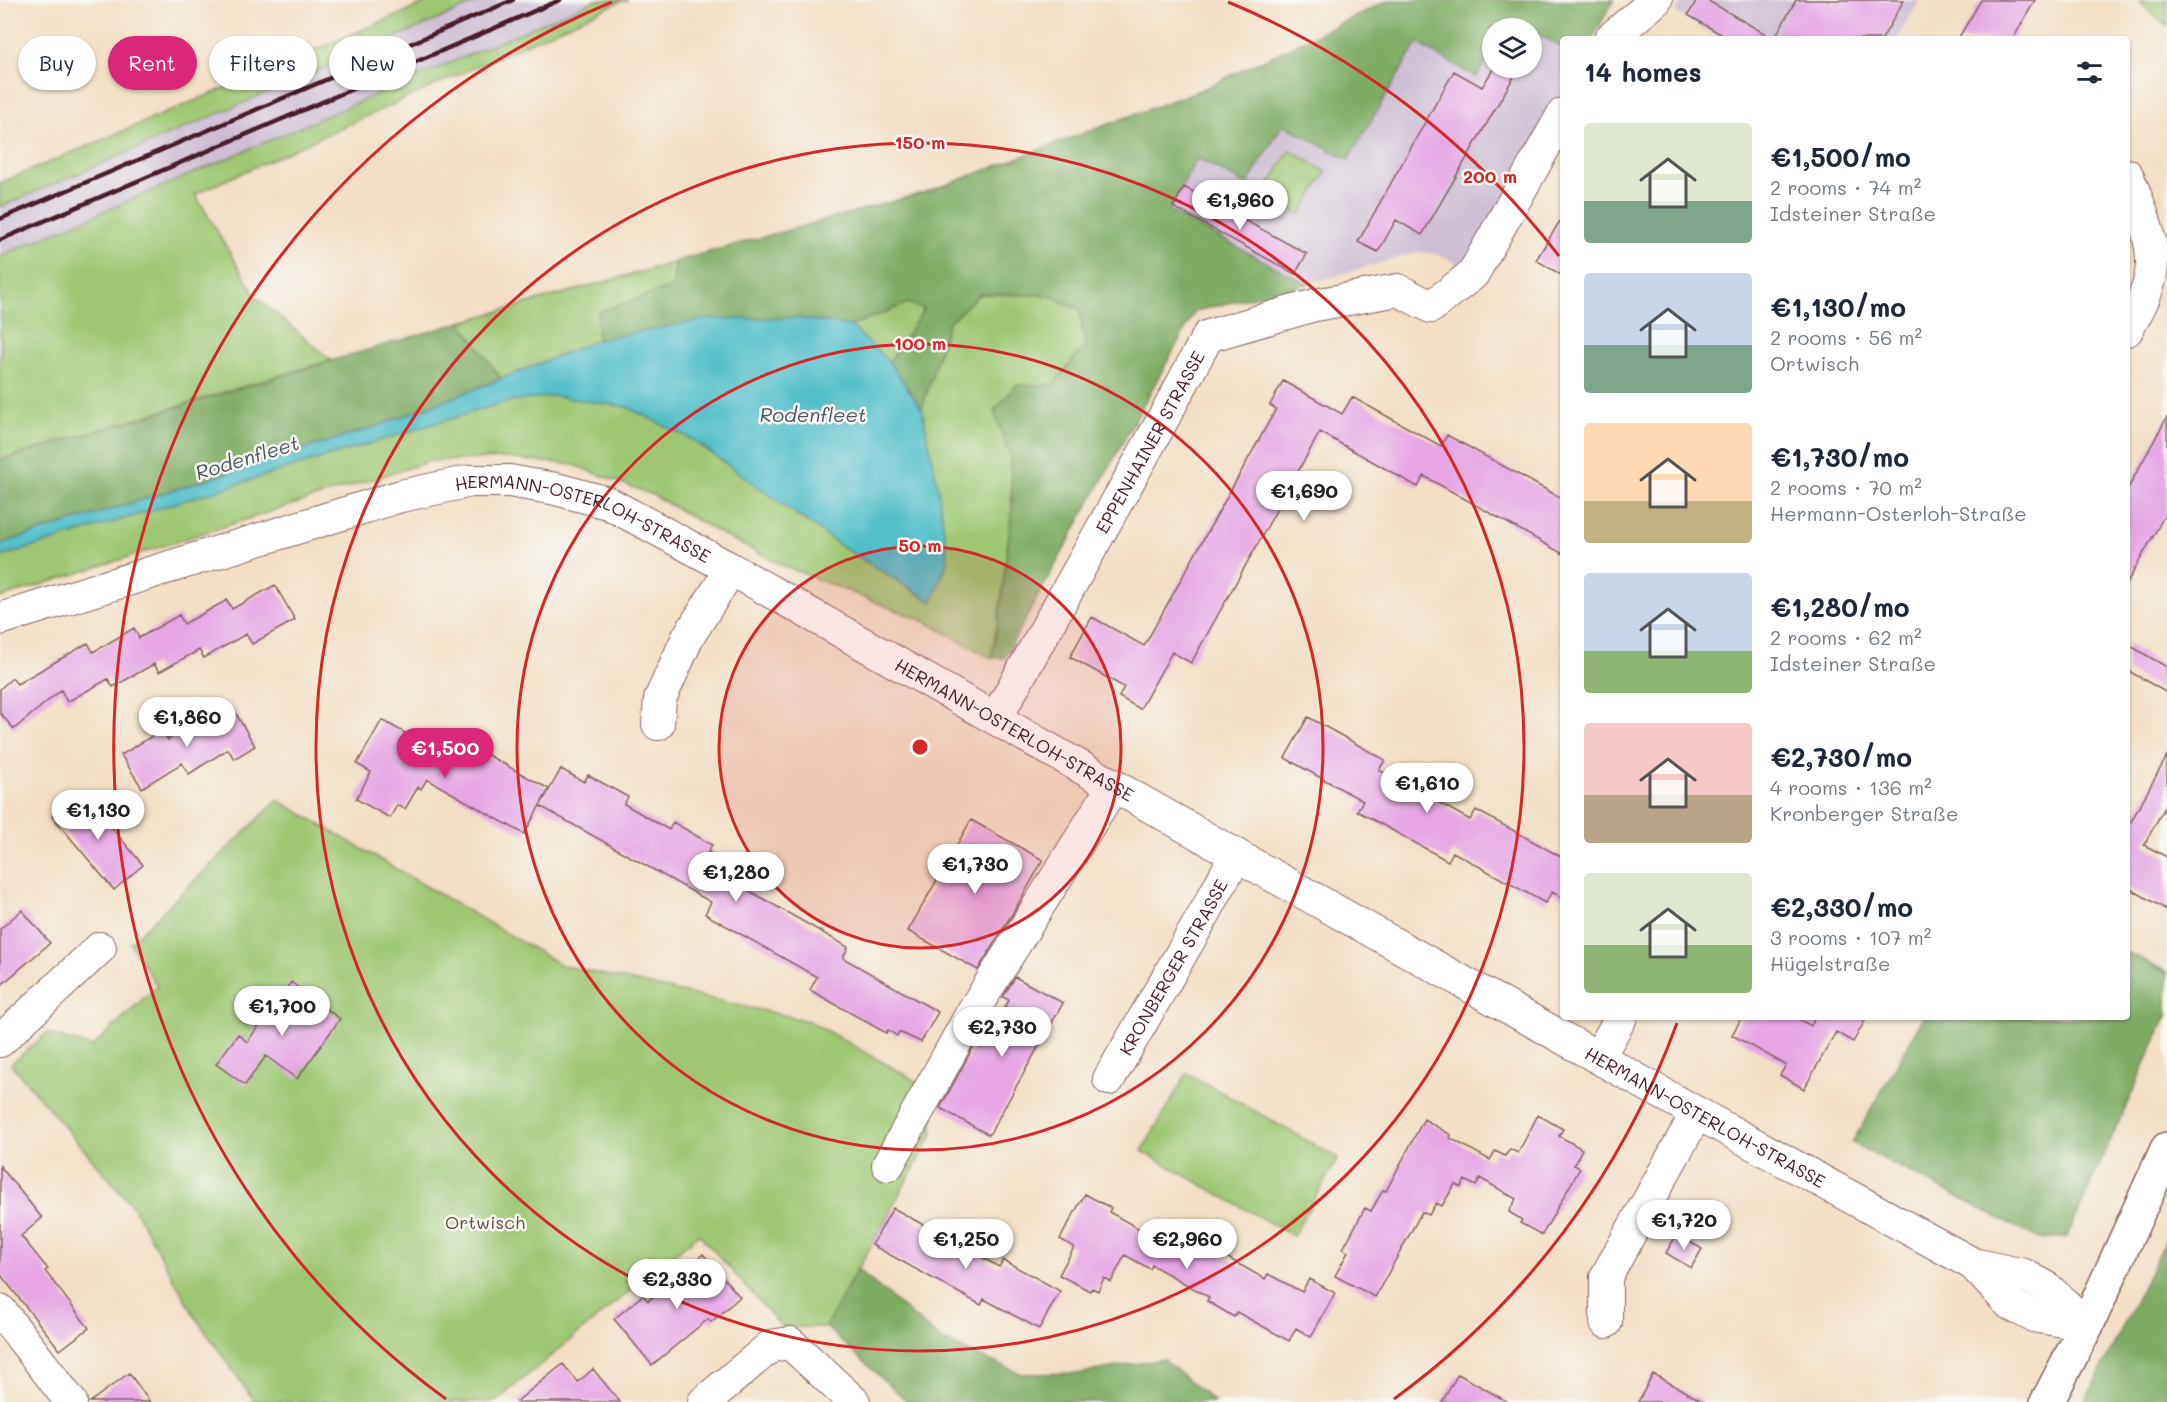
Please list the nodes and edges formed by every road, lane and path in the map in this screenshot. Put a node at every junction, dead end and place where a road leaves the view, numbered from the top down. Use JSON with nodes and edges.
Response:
{"nodes":[{"id":1,"x":1656,"y":0,"type":"edge"},
{"id":2,"x":1614,"y":36,"type":"edge"},
{"id":3,"x":1560,"y":119,"type":"edge"},
{"id":4,"x":2130,"y":183,"type":"edge"},
{"id":5,"x":2160,"y":264,"type":"edge"},
{"id":6,"x":2130,"y":325,"type":"edge"},
{"id":7,"x":731,"y":569,"type":"junction"},
{"id":8,"x":0,"y":619,"type":"edge"},
{"id":9,"x":996,"y":718,"type":"junction"},
{"id":10,"x":658,"y":724,"type":"dead end"},
{"id":11,"x":1114,"y":785,"type":"junction"},
{"id":12,"x":1236,"y":855,"type":"junction"},
{"id":13,"x":100,"y":948,"type":"dead end"},
{"id":14,"x":1619,"y":1020,"type":"edge"},
{"id":15,"x":0,"y":1041,"type":"edge"},
{"id":16,"x":1599,"y":1057,"type":"junction"},
{"id":17,"x":1109,"y":1080,"type":"dead end"},
{"id":18,"x":1697,"y":1113,"type":"junction"},
{"id":19,"x":2167,"y":1149,"type":"edge"},
{"id":20,"x":888,"y":1166,"type":"dead end"},
{"id":21,"x":0,"y":1310,"type":"edge"},
{"id":22,"x":1606,"y":1322,"type":"dead end"},
{"id":23,"x":2087,"y":1324,"type":"junction"},
{"id":24,"x":71,"y":1402,"type":"edge"},
{"id":25,"x":704,"y":1402,"type":"edge"},
{"id":26,"x":854,"y":1402,"type":"edge"},
{"id":27,"x":2047,"y":1402,"type":"edge"}],
"edges":[{"from":1,"to":2,"type":"street"},
{"from":3,"to":9,"type":"street","name":"EPPENHAINER STRASSE"},
{"from":4,"to":5,"type":"street"},
{"from":5,"to":6,"type":"street"},
{"from":7,"to":8,"type":"street","name":"HERMANN-OSTERLOH-STRASSE"},
{"from":7,"to":9,"type":"street","name":"HERMANN-OSTERLOH-STRASSE"},
{"from":7,"to":10,"type":"street"},
{"from":9,"to":11,"type":"street","name":"HERMANN-OSTERLOH-STRASSE"},
{"from":11,"to":12,"type":"street","name":"HERMANN-OSTERLOH-STRASSE"},
{"from":11,"to":20,"type":"street"},
{"from":12,"to":16,"type":"street","name":"HERMANN-OSTERLOH-STRASSE"},
{"from":12,"to":17,"type":"street","name":"KRONBERGER STRASSE"},
{"from":13,"to":15,"type":"street"},
{"from":14,"to":16,"type":"street"},
{"from":16,"to":18,"type":"street","name":"HERMANN-OSTERLOH-STRASSE"},
{"from":18,"to":22,"type":"street"},
{"from":18,"to":23,"type":"street","name":"HERMANN-OSTERLOH-STRASSE"},
{"from":19,"to":23,"type":"main road"},
{"from":21,"to":24,"type":"street"},
{"from":23,"to":27,"type":"main road"},
{"from":25,"to":26,"type":"street"}]}
